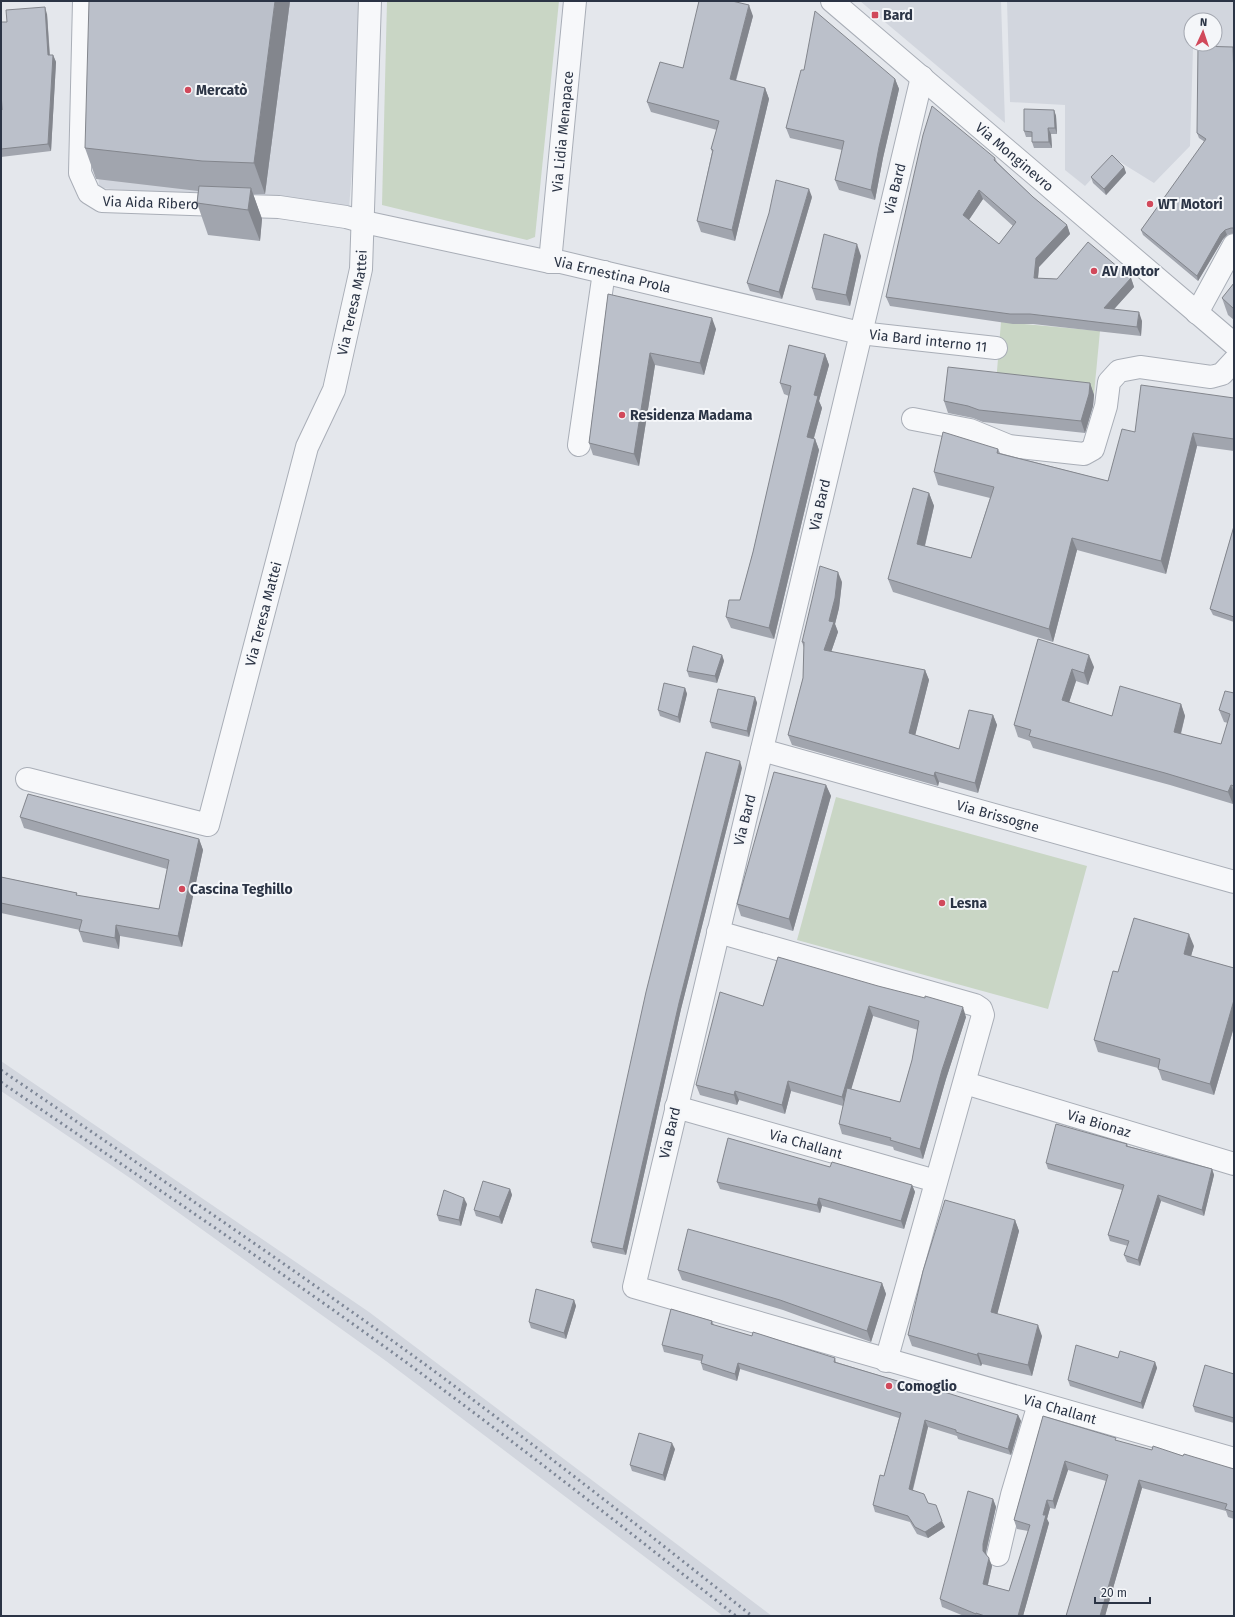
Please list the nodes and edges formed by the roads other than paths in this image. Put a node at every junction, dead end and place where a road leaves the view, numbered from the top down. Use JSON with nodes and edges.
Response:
{"nodes":[{"id":1,"x":84,"y":1,"type":"edge"},
{"id":2,"x":370,"y":1,"type":"edge"},
{"id":3,"x":575,"y":1,"type":"edge"},
{"id":4,"x":832,"y":1,"type":"edge"},
{"id":5,"x":922,"y":77,"type":"junction"},
{"id":6,"x":364,"y":222,"type":"junction"},
{"id":7,"x":1234,"y":245,"type":"edge"},
{"id":8,"x":550,"y":262,"type":"junction"},
{"id":9,"x":604,"y":272,"type":"junction"},
{"id":10,"x":1198,"y":313,"type":"junction"},
{"id":11,"x":860,"y":333,"type":"junction"},
{"id":12,"x":1234,"y":344,"type":"edge"},
{"id":13,"x":996,"y":348,"type":"dead end"},
{"id":14,"x":1234,"y":362,"type":"edge"},
{"id":15,"x":913,"y":419,"type":"dead end"},
{"id":16,"x":579,"y":445,"type":"dead end"},
{"id":17,"x":762,"y":750,"type":"junction"},
{"id":18,"x":27,"y":779,"type":"dead end"},
{"id":19,"x":1234,"y":882,"type":"edge"},
{"id":20,"x":718,"y":932,"type":"junction"},
{"id":21,"x":965,"y":1083,"type":"junction"},
{"id":22,"x":676,"y":1108,"type":"junction"},
{"id":23,"x":1234,"y":1164,"type":"edge"},
{"id":24,"x":936,"y":1181,"type":"junction"},
{"id":25,"x":634,"y":1287,"type":"joint"},
{"id":26,"x":886,"y":1360,"type":"junction"},
{"id":27,"x":1039,"y":1404,"type":"junction"},
{"id":28,"x":1234,"y":1459,"type":"edge"},
{"id":29,"x":998,"y":1555,"type":"dead end"}],
"edges":[{"from":1,"to":6,"type":"street","name":"Via Aida Ribero"},
{"from":2,"to":6,"type":"street","name":"Via Teresa Mattei"},
{"from":3,"to":8,"type":"street","name":"Via Lidia Menapace"},
{"from":4,"to":5,"type":"street","name":"Via Monginevro"},
{"from":5,"to":10,"type":"street","name":"Via Monginevro"},
{"from":5,"to":11,"type":"street","name":"Via Bard"},
{"from":6,"to":8,"type":"street","name":"Via Ernestina Prola"},
{"from":6,"to":18,"type":"street","name":"Via Teresa Mattei"},
{"from":7,"to":10,"type":"street"},
{"from":8,"to":9,"type":"street","name":"Via Ernestina Prola"},
{"from":9,"to":11,"type":"street","name":"Via Ernestina Prola"},
{"from":9,"to":16,"type":"street"},
{"from":10,"to":12,"type":"street","name":"Via Monginevro"},
{"from":11,"to":13,"type":"street","name":"Via Bard interno 11"},
{"from":11,"to":17,"type":"street","name":"Via Bard"},
{"from":14,"to":15,"type":"street"},
{"from":17,"to":19,"type":"street","name":"Via Brissogne"},
{"from":17,"to":20,"type":"street","name":"Via Bard"},
{"from":20,"to":21,"type":"street"},
{"from":20,"to":22,"type":"street","name":"Via Bard"},
{"from":21,"to":23,"type":"street","name":"Via Bionaz"},
{"from":21,"to":24,"type":"street"},
{"from":22,"to":24,"type":"street","name":"Via Challant"},
{"from":22,"to":25,"type":"street","name":"Via Bard"},
{"from":24,"to":26,"type":"street"},
{"from":25,"to":26,"type":"street","name":"Via Challant"},
{"from":26,"to":27,"type":"street","name":"Via Challant"},
{"from":27,"to":28,"type":"street","name":"Via Challant"},
{"from":27,"to":29,"type":"street"}]}
